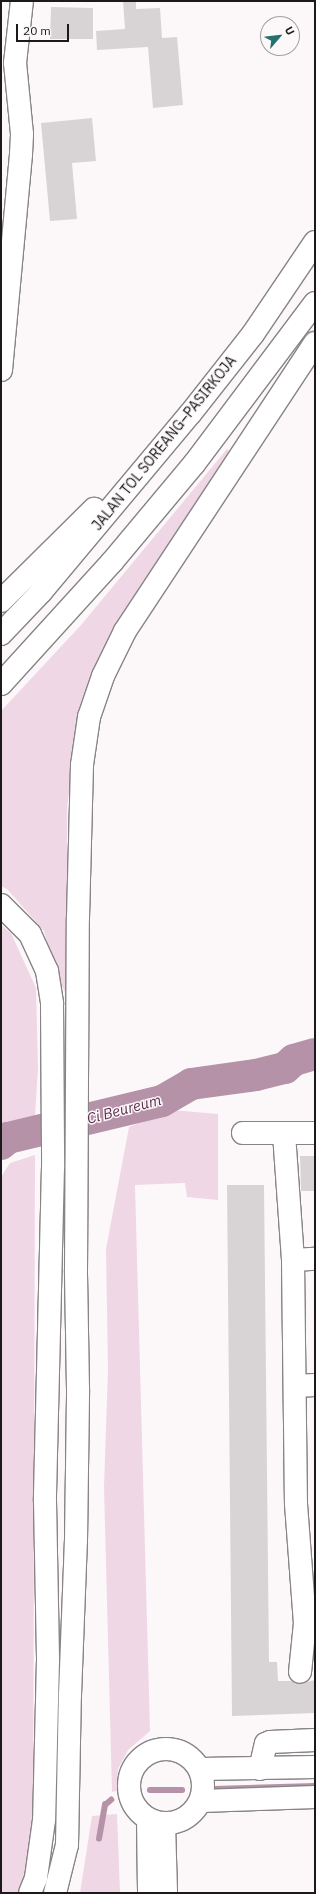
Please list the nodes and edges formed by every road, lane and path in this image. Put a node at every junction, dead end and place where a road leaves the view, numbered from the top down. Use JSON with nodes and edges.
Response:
{"nodes":[{"id":1,"x":22,"y":1,"type":"edge"},
{"id":2,"x":315,"y":242,"type":"edge"},
{"id":3,"x":315,"y":303,"type":"edge"},
{"id":4,"x":315,"y":343,"type":"edge"},
{"id":5,"x":1,"y":370,"type":"edge"},
{"id":6,"x":190,"y":414,"type":"junction"},
{"id":7,"x":1,"y":601,"type":"edge"},
{"id":8,"x":1,"y":634,"type":"edge"},
{"id":9,"x":1,"y":684,"type":"edge"},
{"id":10,"x":1,"y":905,"type":"edge"},
{"id":11,"x":243,"y":1133,"type":"dead end"},
{"id":12,"x":315,"y":1133,"type":"edge"},
{"id":13,"x":284,"y":1134,"type":"junction"},
{"id":14,"x":315,"y":1259,"type":"edge"},
{"id":15,"x":293,"y":1260,"type":"junction"},
{"id":16,"x":305,"y":1385,"type":"edge"},
{"id":17,"x":306,"y":1504,"type":"edge"},
{"id":18,"x":310,"y":1623,"type":"edge"},
{"id":19,"x":300,"y":1672,"type":"dead end"},
{"id":20,"x":315,"y":1740,"type":"edge"},
{"id":21,"x":315,"y":1766,"type":"edge"},
{"id":22,"x":200,"y":1768,"type":"junction"},
{"id":23,"x":260,"y":1769,"type":"junction"},
{"id":24,"x":315,"y":1797,"type":"edge"},
{"id":25,"x":201,"y":1801,"type":"junction"},
{"id":26,"x":156,"y":1822,"type":"junction"},
{"id":27,"x":30,"y":1893,"type":"edge"},
{"id":28,"x":55,"y":1893,"type":"edge"},
{"id":29,"x":149,"y":1893,"type":"edge"},
{"id":30,"x":166,"y":1893,"type":"edge"}],
"edges":[{"from":1,"to":5,"type":"main road"},
{"from":2,"to":6,"type":"main road","name":"JALAN TOL SOREANG–PASIRKOJA"},
{"from":3,"to":9,"type":"main road"},
{"from":4,"to":28,"type":"main road"},
{"from":6,"to":7,"type":"main road"},
{"from":6,"to":8,"type":"main road","name":"JALAN TOL SOREANG–PASIRKOJA"},
{"from":10,"to":27,"type":"main road"},
{"from":11,"to":13,"type":"main road"},
{"from":12,"to":13,"type":"main road"},
{"from":13,"to":15,"type":"main road"},
{"from":14,"to":15,"type":"main road"},
{"from":15,"to":16,"type":"main road"},
{"from":16,"to":17,"type":"main road"},
{"from":17,"to":18,"type":"main road"},
{"from":18,"to":19,"type":"main road"},
{"from":20,"to":23,"type":"main road"},
{"from":21,"to":23,"type":"main road"},
{"from":22,"to":23,"type":"main road"},
{"from":22,"to":25,"type":"main road"},
{"from":22,"to":26,"type":"main road"},
{"from":24,"to":25,"type":"main road"},
{"from":25,"to":26,"type":"main road"},
{"from":26,"to":29,"type":"main road"},
{"from":26,"to":30,"type":"main road"}]}
